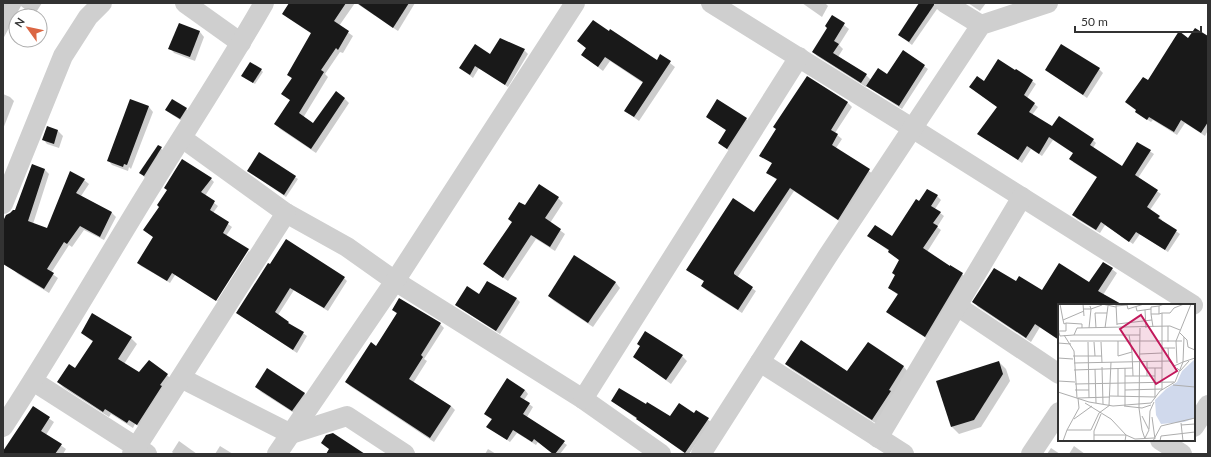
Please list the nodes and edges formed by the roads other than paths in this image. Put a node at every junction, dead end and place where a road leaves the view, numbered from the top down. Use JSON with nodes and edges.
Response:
{"nodes":[{"id":1,"x":102,"y":3,"type":"edge"},
{"id":2,"x":185,"y":3,"type":"edge"},
{"id":3,"x":264,"y":3,"type":"edge"},
{"id":4,"x":575,"y":3,"type":"edge"},
{"id":5,"x":945,"y":3,"type":"edge"},
{"id":6,"x":1048,"y":3,"type":"edge"},
{"id":7,"x":714,"y":4,"type":"edge"},
{"id":8,"x":981,"y":25,"type":"junction"},
{"id":9,"x":241,"y":43,"type":"junction"},
{"id":10,"x":799,"y":57,"type":"junction"},
{"id":11,"x":912,"y":128,"type":"junction"},
{"id":12,"x":182,"y":138,"type":"junction"},
{"id":13,"x":1022,"y":197,"type":"junction"},
{"id":14,"x":3,"y":204,"type":"edge"},
{"id":15,"x":286,"y":213,"type":"junction"},
{"id":16,"x":395,"y":281,"type":"junction"},
{"id":17,"x":1192,"y":304,"type":"edge"},
{"id":18,"x":957,"y":306,"type":"junction"},
{"id":19,"x":1195,"y":306,"type":"edge"},
{"id":20,"x":1208,"y":314,"type":"edge"},
{"id":21,"x":760,"y":362,"type":"junction"},
{"id":22,"x":1058,"y":373,"type":"edge"},
{"id":23,"x":181,"y":378,"type":"junction"},
{"id":24,"x":33,"y":381,"type":"junction"},
{"id":25,"x":583,"y":399,"type":"junction"},
{"id":26,"x":1208,"y":405,"type":"edge"},
{"id":27,"x":1058,"y":414,"type":"edge"},
{"id":28,"x":1195,"y":425,"type":"edge"},
{"id":29,"x":3,"y":427,"type":"edge"},
{"id":30,"x":291,"y":434,"type":"junction"},
{"id":31,"x":878,"y":438,"type":"junction"},
{"id":32,"x":1162,"y":441,"type":"edge"},
{"id":33,"x":1181,"y":450,"type":"edge"},
{"id":34,"x":139,"y":452,"type":"edge"},
{"id":35,"x":277,"y":454,"type":"edge"},
{"id":36,"x":405,"y":454,"type":"edge"},
{"id":37,"x":661,"y":454,"type":"edge"},
{"id":38,"x":700,"y":454,"type":"edge"},
{"id":39,"x":904,"y":454,"type":"edge"},
{"id":40,"x":1031,"y":454,"type":"edge"}],
"edges":[{"from":1,"to":14,"type":"street"},
{"from":2,"to":9,"type":"street"},
{"from":3,"to":9,"type":"street"},
{"from":4,"to":16,"type":"street"},
{"from":5,"to":8,"type":"street"},
{"from":6,"to":8,"type":"street"},
{"from":7,"to":10,"type":"street"},
{"from":8,"to":11,"type":"street"},
{"from":9,"to":12,"type":"street"},
{"from":10,"to":11,"type":"street"},
{"from":10,"to":25,"type":"street"},
{"from":11,"to":13,"type":"street"},
{"from":11,"to":21,"type":"street"},
{"from":12,"to":15,"type":"street"},
{"from":12,"to":24,"type":"street"},
{"from":13,"to":17,"type":"street"},
{"from":13,"to":18,"type":"street"},
{"from":15,"to":16,"type":"street"},
{"from":15,"to":23,"type":"street"},
{"from":16,"to":25,"type":"street"},
{"from":16,"to":30,"type":"street"},
{"from":18,"to":22,"type":"street"},
{"from":18,"to":31,"type":"street"},
{"from":19,"to":20,"type":"street"},
{"from":21,"to":31,"type":"street"},
{"from":21,"to":38,"type":"street"},
{"from":23,"to":30,"type":"street"},
{"from":23,"to":34,"type":"street"},
{"from":24,"to":29,"type":"street"},
{"from":24,"to":34,"type":"street"},
{"from":25,"to":37,"type":"street"},
{"from":26,"to":28,"type":"street"},
{"from":27,"to":40,"type":"street"},
{"from":30,"to":35,"type":"street"},
{"from":30,"to":36,"type":"street"},
{"from":31,"to":39,"type":"street"},
{"from":32,"to":33,"type":"street"}]}
